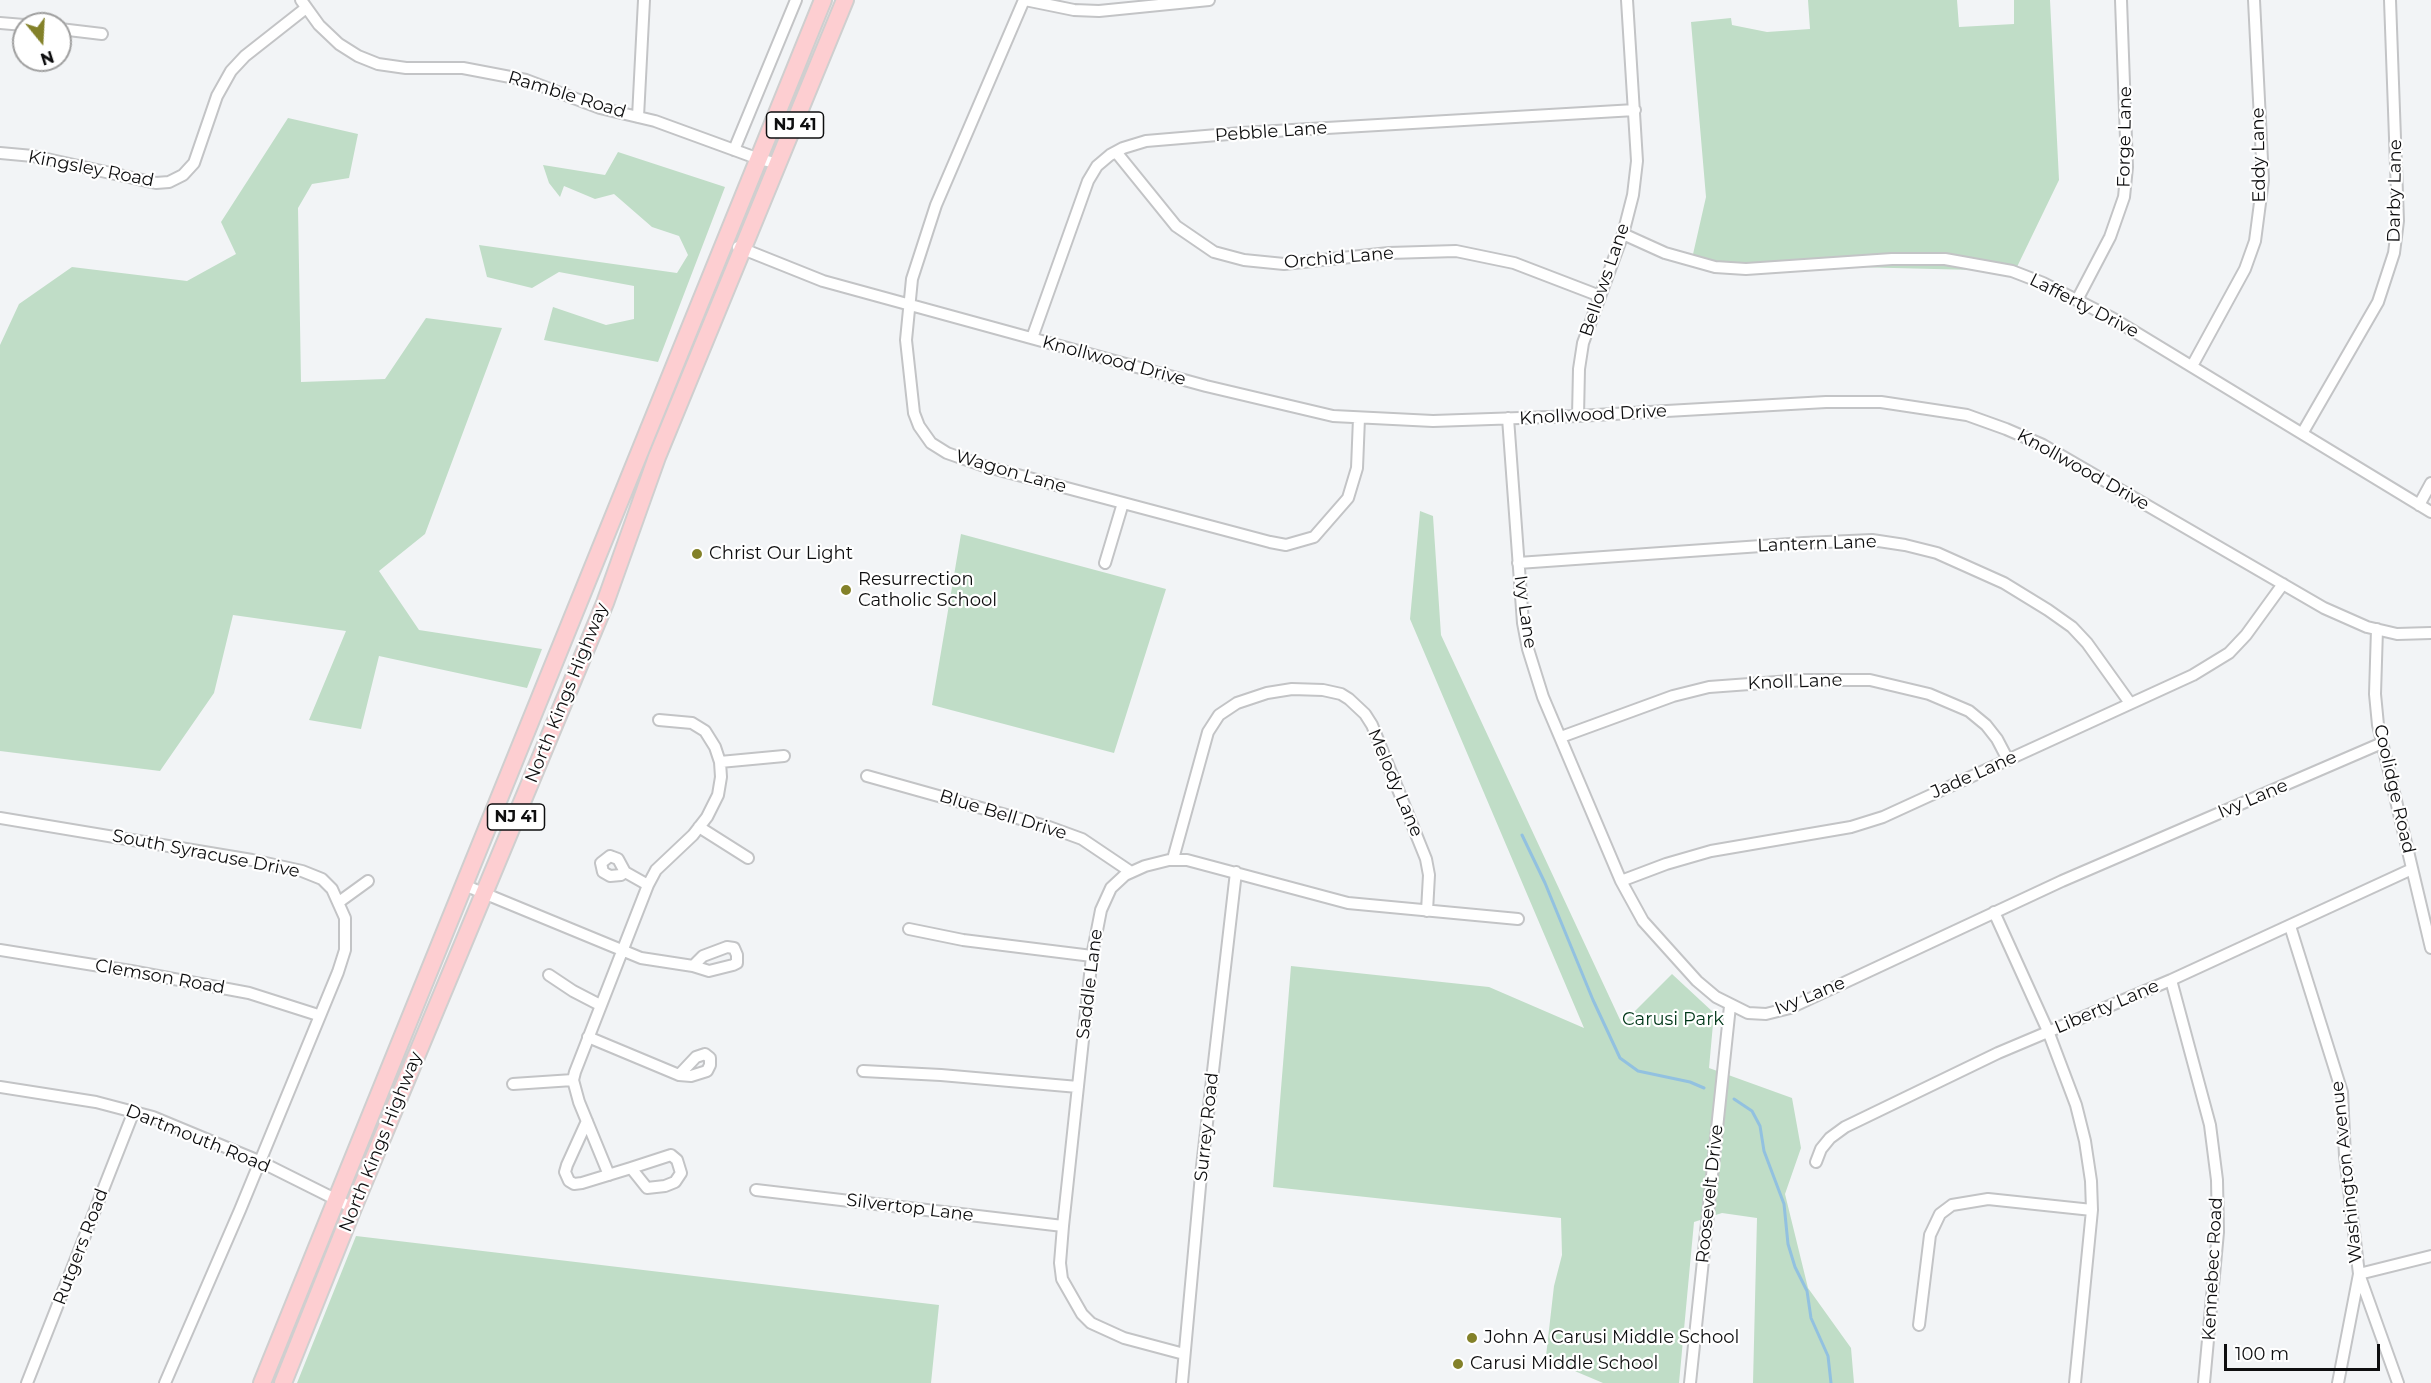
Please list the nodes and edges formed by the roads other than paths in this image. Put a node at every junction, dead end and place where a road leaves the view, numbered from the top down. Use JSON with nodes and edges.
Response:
{"nodes":[{"id":1,"x":644,"y":0,"type":"edge"},
{"id":2,"x":796,"y":0,"type":"edge"},
{"id":3,"x":823,"y":0,"type":"edge"},
{"id":4,"x":845,"y":0,"type":"edge"},
{"id":5,"x":1025,"y":0,"type":"edge"},
{"id":6,"x":1209,"y":0,"type":"edge"},
{"id":7,"x":1627,"y":0,"type":"edge"},
{"id":8,"x":2121,"y":0,"type":"edge"},
{"id":9,"x":2254,"y":0,"type":"edge"},
{"id":10,"x":2390,"y":0,"type":"edge"},
{"id":11,"x":304,"y":4,"type":"edge"},
{"id":12,"x":72,"y":30,"type":"edge"},
{"id":13,"x":102,"y":34,"type":"dead end"},
{"id":14,"x":1635,"y":110,"type":"junction"},
{"id":15,"x":638,"y":117,"type":"junction"},
{"id":16,"x":734,"y":150,"type":"junction"},
{"id":17,"x":1116,"y":152,"type":"junction"},
{"id":18,"x":0,"y":153,"type":"edge"},
{"id":19,"x":759,"y":159,"type":"junction"},
{"id":20,"x":779,"y":164,"type":"junction"},
{"id":21,"x":1623,"y":234,"type":"junction"},
{"id":22,"x":725,"y":242,"type":"junction"},
{"id":23,"x":744,"y":249,"type":"junction"},
{"id":24,"x":1600,"y":296,"type":"junction"},
{"id":25,"x":2077,"y":300,"type":"junction"},
{"id":26,"x":911,"y":305,"type":"junction"},
{"id":27,"x":1032,"y":338,"type":"junction"},
{"id":28,"x":2192,"y":366,"type":"junction"},
{"id":29,"x":1578,"y":416,"type":"junction"},
{"id":30,"x":1359,"y":418,"type":"junction"},
{"id":31,"x":1508,"y":418,"type":"junction"},
{"id":32,"x":2303,"y":432,"type":"junction"},
{"id":33,"x":2431,"y":483,"type":"edge"},
{"id":34,"x":1123,"y":503,"type":"junction"},
{"id":35,"x":2419,"y":505,"type":"junction"},
{"id":36,"x":2431,"y":512,"type":"edge"},
{"id":37,"x":1105,"y":563,"type":"dead end"},
{"id":38,"x":1518,"y":563,"type":"junction"},
{"id":39,"x":2283,"y":584,"type":"junction"},
{"id":40,"x":2377,"y":629,"type":"junction"},
{"id":41,"x":2431,"y":633,"type":"edge"},
{"id":42,"x":2130,"y":703,"type":"junction"},
{"id":43,"x":659,"y":720,"type":"dead end"},
{"id":44,"x":1561,"y":737,"type":"junction"},
{"id":45,"x":2382,"y":743,"type":"junction"},
{"id":46,"x":784,"y":756,"type":"dead end"},
{"id":47,"x":2008,"y":760,"type":"junction"},
{"id":48,"x":720,"y":762,"type":"junction"},
{"id":49,"x":867,"y":776,"type":"dead end"},
{"id":50,"x":0,"y":818,"type":"edge"},
{"id":51,"x":699,"y":827,"type":"junction"},
{"id":52,"x":748,"y":858,"type":"dead end"},
{"id":53,"x":1173,"y":859,"type":"junction"},
{"id":54,"x":2412,"y":869,"type":"junction"},
{"id":55,"x":625,"y":872,"type":"dead end"},
{"id":56,"x":1131,"y":872,"type":"junction"},
{"id":57,"x":1236,"y":872,"type":"junction"},
{"id":58,"x":368,"y":881,"type":"dead end"},
{"id":59,"x":1621,"y":881,"type":"junction"},
{"id":60,"x":464,"y":885,"type":"junction"},
{"id":61,"x":648,"y":885,"type":"junction"},
{"id":62,"x":484,"y":894,"type":"junction"},
{"id":63,"x":339,"y":902,"type":"junction"},
{"id":64,"x":1426,"y":911,"type":"junction"},
{"id":65,"x":1995,"y":912,"type":"junction"},
{"id":66,"x":1518,"y":919,"type":"dead end"},
{"id":67,"x":2290,"y":926,"type":"junction"},
{"id":68,"x":909,"y":929,"type":"dead end"},
{"id":69,"x":2431,"y":948,"type":"edge"},
{"id":70,"x":0,"y":950,"type":"edge"},
{"id":71,"x":621,"y":950,"type":"junction"},
{"id":72,"x":1092,"y":956,"type":"junction"},
{"id":73,"x":693,"y":966,"type":"dead end"},
{"id":74,"x":549,"y":975,"type":"dead end"},
{"id":75,"x":2171,"y":980,"type":"junction"},
{"id":76,"x":600,"y":1005,"type":"junction"},
{"id":77,"x":1730,"y":1006,"type":"junction"},
{"id":78,"x":318,"y":1015,"type":"junction"},
{"id":79,"x":2048,"y":1031,"type":"junction"},
{"id":80,"x":588,"y":1037,"type":"junction"},
{"id":81,"x":863,"y":1071,"type":"dead end"},
{"id":82,"x":680,"y":1075,"type":"dead end"},
{"id":83,"x":573,"y":1080,"type":"junction"},
{"id":84,"x":513,"y":1084,"type":"dead end"},
{"id":85,"x":0,"y":1087,"type":"edge"},
{"id":86,"x":1078,"y":1087,"type":"junction"},
{"id":87,"x":134,"y":1111,"type":"junction"},
{"id":88,"x":587,"y":1121,"type":"junction"},
{"id":89,"x":259,"y":1161,"type":"junction"},
{"id":90,"x":1816,"y":1162,"type":"dead end"},
{"id":91,"x":631,"y":1168,"type":"dead end"},
{"id":92,"x":609,"y":1175,"type":"junction"},
{"id":93,"x":756,"y":1190,"type":"dead end"},
{"id":94,"x":336,"y":1201,"type":"junction"},
{"id":95,"x":353,"y":1208,"type":"junction"},
{"id":96,"x":2092,"y":1210,"type":"junction"},
{"id":97,"x":1063,"y":1226,"type":"junction"},
{"id":98,"x":2431,"y":1256,"type":"edge"},
{"id":99,"x":2359,"y":1274,"type":"junction"},
{"id":100,"x":1919,"y":1325,"type":"dead end"},
{"id":101,"x":1184,"y":1354,"type":"junction"},
{"id":102,"x":27,"y":1383,"type":"edge"},
{"id":103,"x":165,"y":1383,"type":"edge"},
{"id":104,"x":262,"y":1383,"type":"edge"},
{"id":105,"x":283,"y":1383,"type":"edge"},
{"id":106,"x":1182,"y":1383,"type":"edge"},
{"id":107,"x":1690,"y":1383,"type":"edge"},
{"id":108,"x":2075,"y":1383,"type":"edge"},
{"id":109,"x":2204,"y":1383,"type":"edge"},
{"id":110,"x":2338,"y":1383,"type":"edge"},
{"id":111,"x":2398,"y":1383,"type":"edge"}],
"edges":[{"from":1,"to":15,"type":"street"},
{"from":2,"to":16,"type":"street"},
{"from":3,"to":19,"type":"main road","name":"North Kings Highway","number":"NJ 41"},
{"from":4,"to":20,"type":"main road","name":"North Kings Highway","number":"NJ 41"},
{"from":5,"to":6,"type":"street"},
{"from":5,"to":26,"type":"street","name":"Wagon Lane"},
{"from":7,"to":14,"type":"street","name":"Bellows Lane"},
{"from":8,"to":25,"type":"street","name":"Forge Lane"},
{"from":9,"to":28,"type":"street","name":"Eddy Lane"},
{"from":10,"to":32,"type":"street","name":"Darby Lane"},
{"from":11,"to":15,"type":"street","name":"Ramble Road"},
{"from":11,"to":18,"type":"street","name":"Kingsley Road"},
{"from":12,"to":13,"type":"street"},
{"from":14,"to":17,"type":"street","name":"Pebble Lane"},
{"from":14,"to":21,"type":"street","name":"Bellows Lane"},
{"from":15,"to":16,"type":"street","name":"Ramble Road"},
{"from":16,"to":19,"type":"street","name":"Ramble Road"},
{"from":17,"to":24,"type":"street","name":"Orchid Lane"},
{"from":17,"to":27,"type":"street","name":"Pebble Lane"},
{"from":19,"to":20,"type":"street","name":"Ramble Road"},
{"from":19,"to":22,"type":"main road","name":"North Kings Highway","number":"NJ 41"},
{"from":20,"to":23,"type":"main road","name":"North Kings Highway","number":"NJ 41"},
{"from":21,"to":24,"type":"street","name":"Bellows Lane"},
{"from":21,"to":25,"type":"street","name":"Lafferty Drive"},
{"from":22,"to":23,"type":"street","name":"Knollwood Drive"},
{"from":22,"to":60,"type":"main road","name":"North Kings Highway","number":"NJ 41"},
{"from":23,"to":26,"type":"street","name":"Knollwood Drive"},
{"from":23,"to":62,"type":"main road","name":"North Kings Highway","number":"NJ 41"},
{"from":24,"to":29,"type":"street","name":"Bellows Lane"},
{"from":25,"to":28,"type":"street","name":"Lafferty Drive"},
{"from":26,"to":27,"type":"street","name":"Knollwood Drive"},
{"from":26,"to":34,"type":"street","name":"Wagon Lane"},
{"from":27,"to":30,"type":"street","name":"Knollwood Drive"},
{"from":28,"to":32,"type":"street","name":"Lafferty Drive"},
{"from":29,"to":31,"type":"street","name":"Knollwood Drive"},
{"from":29,"to":39,"type":"street","name":"Knollwood Drive"},
{"from":30,"to":31,"type":"street","name":"Knollwood Drive"},
{"from":30,"to":34,"type":"street","name":"Wagon Lane"},
{"from":31,"to":38,"type":"street","name":"Ivy Lane"},
{"from":32,"to":35,"type":"street","name":"Lafferty Drive"},
{"from":33,"to":35,"type":"street"},
{"from":34,"to":37,"type":"street"},
{"from":35,"to":36,"type":"street","name":"Lafferty Drive"},
{"from":38,"to":42,"type":"street","name":"Lantern Lane"},
{"from":38,"to":44,"type":"street","name":"Ivy Lane"},
{"from":39,"to":40,"type":"street","name":"Knollwood Drive"},
{"from":39,"to":42,"type":"street","name":"Jade Lane"},
{"from":40,"to":41,"type":"street","name":"Knollwood Drive"},
{"from":40,"to":45,"type":"street","name":"Coolidge Road"},
{"from":42,"to":47,"type":"street","name":"Jade Lane"},
{"from":43,"to":48,"type":"street"},
{"from":44,"to":47,"type":"street","name":"Knoll Lane"},
{"from":44,"to":59,"type":"street","name":"Ivy Lane"},
{"from":45,"to":54,"type":"street","name":"Coolidge Road"},
{"from":45,"to":65,"type":"street","name":"Ivy Lane"},
{"from":46,"to":48,"type":"street"},
{"from":47,"to":59,"type":"street","name":"Jade Lane"},
{"from":48,"to":51,"type":"street"},
{"from":49,"to":56,"type":"street","name":"Blue Bell Drive"},
{"from":50,"to":63,"type":"street","name":"South Syracuse Drive"},
{"from":51,"to":52,"type":"street"},
{"from":51,"to":61,"type":"street"},
{"from":53,"to":56,"type":"street","name":"Saddle Lane"},
{"from":53,"to":57,"type":"street","name":"Saddle Lane"},
{"from":53,"to":64,"type":"street","name":"Melody Lane"},
{"from":54,"to":67,"type":"street","name":"Liberty Lane"},
{"from":54,"to":69,"type":"street","name":"Coolidge Road"},
{"from":55,"to":61,"type":"street"},
{"from":56,"to":72,"type":"street","name":"Saddle Lane"},
{"from":57,"to":64,"type":"street","name":"Saddle Lane"},
{"from":57,"to":101,"type":"street","name":"Surrey Road"},
{"from":58,"to":63,"type":"street"},
{"from":59,"to":77,"type":"street","name":"Ivy Lane"},
{"from":60,"to":62,"type":"street"},
{"from":60,"to":94,"type":"main road","name":"North Kings Highway","number":"NJ 41"},
{"from":61,"to":71,"type":"street"},
{"from":62,"to":71,"type":"street"},
{"from":62,"to":95,"type":"main road","name":"North Kings Highway","number":"NJ 41"},
{"from":63,"to":78,"type":"street","name":"South Syracuse Drive"},
{"from":64,"to":66,"type":"street","name":"Saddle Lane"},
{"from":65,"to":77,"type":"street","name":"Ivy Lane"},
{"from":65,"to":79,"type":"street"},
{"from":67,"to":75,"type":"street","name":"Liberty Lane"},
{"from":67,"to":99,"type":"street","name":"Washington Avenue"},
{"from":68,"to":72,"type":"street"},
{"from":70,"to":78,"type":"street","name":"Clemson Road"},
{"from":71,"to":73,"type":"street"},
{"from":71,"to":76,"type":"street"},
{"from":72,"to":86,"type":"street","name":"Saddle Lane"},
{"from":74,"to":76,"type":"street"},
{"from":75,"to":79,"type":"street","name":"Liberty Lane"},
{"from":75,"to":109,"type":"street","name":"Kennebec Road"},
{"from":76,"to":80,"type":"street"},
{"from":77,"to":107,"type":"street","name":"Roosevelt Drive"},
{"from":78,"to":89,"type":"street","name":"South Syracuse Drive"},
{"from":79,"to":90,"type":"street","name":"Liberty Lane"},
{"from":79,"to":96,"type":"street"},
{"from":80,"to":82,"type":"street"},
{"from":80,"to":83,"type":"street"},
{"from":81,"to":86,"type":"street"},
{"from":83,"to":84,"type":"street"},
{"from":83,"to":88,"type":"street"},
{"from":85,"to":87,"type":"street","name":"Dartmouth Road"},
{"from":86,"to":97,"type":"street","name":"Saddle Lane"},
{"from":87,"to":89,"type":"street","name":"Dartmouth Road"},
{"from":87,"to":102,"type":"street","name":"Rutgers Road"},
{"from":88,"to":92,"type":"street"},
{"from":88,"to":92,"type":"street"},
{"from":89,"to":94,"type":"street","name":"Dartmouth Road"},
{"from":89,"to":103,"type":"street","name":"South Syracuse Drive"},
{"from":91,"to":92,"type":"street"},
{"from":93,"to":97,"type":"street","name":"Silvertop Lane"},
{"from":94,"to":95,"type":"street","name":"Dartmouth Road"},
{"from":94,"to":104,"type":"main road","name":"North Kings Highway","number":"NJ 41"},
{"from":95,"to":105,"type":"main road","name":"North Kings Highway","number":"NJ 41"},
{"from":96,"to":100,"type":"street"},
{"from":96,"to":108,"type":"street"},
{"from":97,"to":101,"type":"street","name":"Saddle Lane"},
{"from":98,"to":99,"type":"street"},
{"from":99,"to":110,"type":"street"},
{"from":99,"to":111,"type":"street","name":"Washington Avenue"},
{"from":101,"to":106,"type":"street","name":"Surrey Road"}]}
